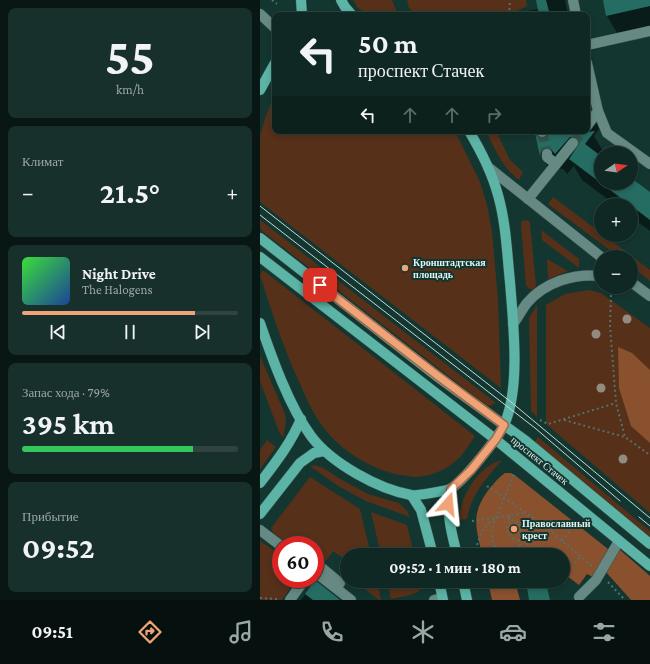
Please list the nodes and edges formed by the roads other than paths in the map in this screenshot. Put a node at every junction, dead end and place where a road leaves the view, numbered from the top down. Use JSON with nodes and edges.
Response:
{"nodes":[{"id":1,"x":301,"y":0,"type":"edge"},
{"id":2,"x":341,"y":0,"type":"edge"},
{"id":3,"x":573,"y":0,"type":"edge"},
{"id":4,"x":302,"y":12,"type":"edge"},
{"id":5,"x":349,"y":12,"type":"edge"},
{"id":6,"x":575,"y":12,"type":"edge"},
{"id":7,"x":260,"y":14,"type":"edge"},
{"id":8,"x":272,"y":25,"type":"edge"},
{"id":9,"x":650,"y":31,"type":"edge"},
{"id":10,"x":590,"y":44,"type":"edge"},
{"id":11,"x":272,"y":68,"type":"edge"},
{"id":12,"x":260,"y":90,"type":"edge"},
{"id":13,"x":591,"y":97,"type":"edge"},
{"id":14,"x":598,"y":111,"type":"junction"},
{"id":15,"x":590,"y":122,"type":"edge"},
{"id":16,"x":471,"y":134,"type":"edge"},
{"id":17,"x":573,"y":143,"type":"tunnel mouth"},
{"id":18,"x":547,"y":154,"type":"tunnel mouth"},
{"id":19,"x":556,"y":164,"type":"junction"},
{"id":20,"x":650,"y":164,"type":"edge"},
{"id":21,"x":488,"y":167,"type":"junction"},
{"id":22,"x":528,"y":200,"type":"junction"},
{"id":23,"x":260,"y":238,"type":"edge"},
{"id":24,"x":594,"y":252,"type":"edge"},
{"id":25,"x":260,"y":257,"type":"edge"},
{"id":26,"x":594,"y":276,"type":"edge"},
{"id":27,"x":638,"y":287,"type":"edge"},
{"id":28,"x":650,"y":296,"type":"edge"},
{"id":29,"x":260,"y":323,"type":"edge"},
{"id":30,"x":513,"y":324,"type":"junction"},
{"id":31,"x":300,"y":419,"type":"junction"},
{"id":32,"x":504,"y":425,"type":"junction"},
{"id":33,"x":496,"y":439,"type":"junction"},
{"id":34,"x":324,"y":451,"type":"junction"},
{"id":35,"x":260,"y":483,"type":"edge"},
{"id":36,"x":451,"y":489,"type":"junction"},
{"id":37,"x":412,"y":496,"type":"junction"},
{"id":38,"x":260,"y":514,"type":"edge"},
{"id":39,"x":260,"y":530,"type":"edge"},
{"id":40,"x":272,"y":539,"type":"edge"},
{"id":41,"x":619,"y":541,"type":"junction"},
{"id":42,"x":650,"y":544,"type":"edge"},
{"id":43,"x":431,"y":548,"type":"edge"},
{"id":44,"x":455,"y":548,"type":"edge"},
{"id":45,"x":650,"y":566,"type":"edge"},
{"id":46,"x":324,"y":570,"type":"edge"},
{"id":47,"x":300,"y":588,"type":"edge"},
{"id":48,"x":439,"y":588,"type":"edge"},
{"id":49,"x":464,"y":588,"type":"edge"},
{"id":50,"x":347,"y":597,"type":"edge"},
{"id":51,"x":579,"y":597,"type":"dead end"},
{"id":52,"x":294,"y":599,"type":"edge"},
{"id":53,"x":440,"y":599,"type":"edge"},
{"id":54,"x":467,"y":600,"type":"edge"}],
"edges":[{"from":1,"to":4,"type":"main road"},
{"from":2,"to":5,"type":"main road"},
{"from":3,"to":6,"type":"street"},
{"from":7,"to":8,"type":"street"},
{"from":9,"to":10,"type":"street"},
{"from":11,"to":12,"type":"main road"},
{"from":13,"to":14,"type":"street"},
{"from":14,"to":15,"type":"street"},
{"from":14,"to":20,"type":"street"},
{"from":16,"to":21,"type":"main road"},
{"from":17,"to":19,"type":"street"},
{"from":18,"to":19,"type":"street"},
{"from":19,"to":22,"type":"street"},
{"from":21,"to":22,"type":"street"},
{"from":21,"to":30,"type":"main road"},
{"from":22,"to":24,"type":"street"},
{"from":23,"to":32,"type":"main road","name":"проспект Стачек"},
{"from":25,"to":33,"type":"main road","name":"проспект Стачек"},
{"from":26,"to":30,"type":"street"},
{"from":27,"to":28,"type":"street"},
{"from":29,"to":31,"type":"main road"},
{"from":30,"to":32,"type":"main road"},
{"from":31,"to":34,"type":"main road"},
{"from":31,"to":35,"type":"main road"},
{"from":32,"to":33,"type":"main road"},
{"from":32,"to":42,"type":"main road","name":"проспект Стачек"},
{"from":33,"to":36,"type":"main road"},
{"from":33,"to":41,"type":"main road","name":"проспект Стачек"},
{"from":34,"to":37,"type":"main road"},
{"from":34,"to":38,"type":"main road"},
{"from":36,"to":37,"type":"main road"},
{"from":36,"to":44,"type":"main road"},
{"from":37,"to":43,"type":"main road"},
{"from":39,"to":40,"type":"street"},
{"from":41,"to":45,"type":"main road","name":"проспект Стачек"},
{"from":41,"to":51,"type":"street"},
{"from":46,"to":50,"type":"street"},
{"from":47,"to":52,"type":"street"},
{"from":48,"to":53,"type":"main road"},
{"from":49,"to":54,"type":"main road"}]}
